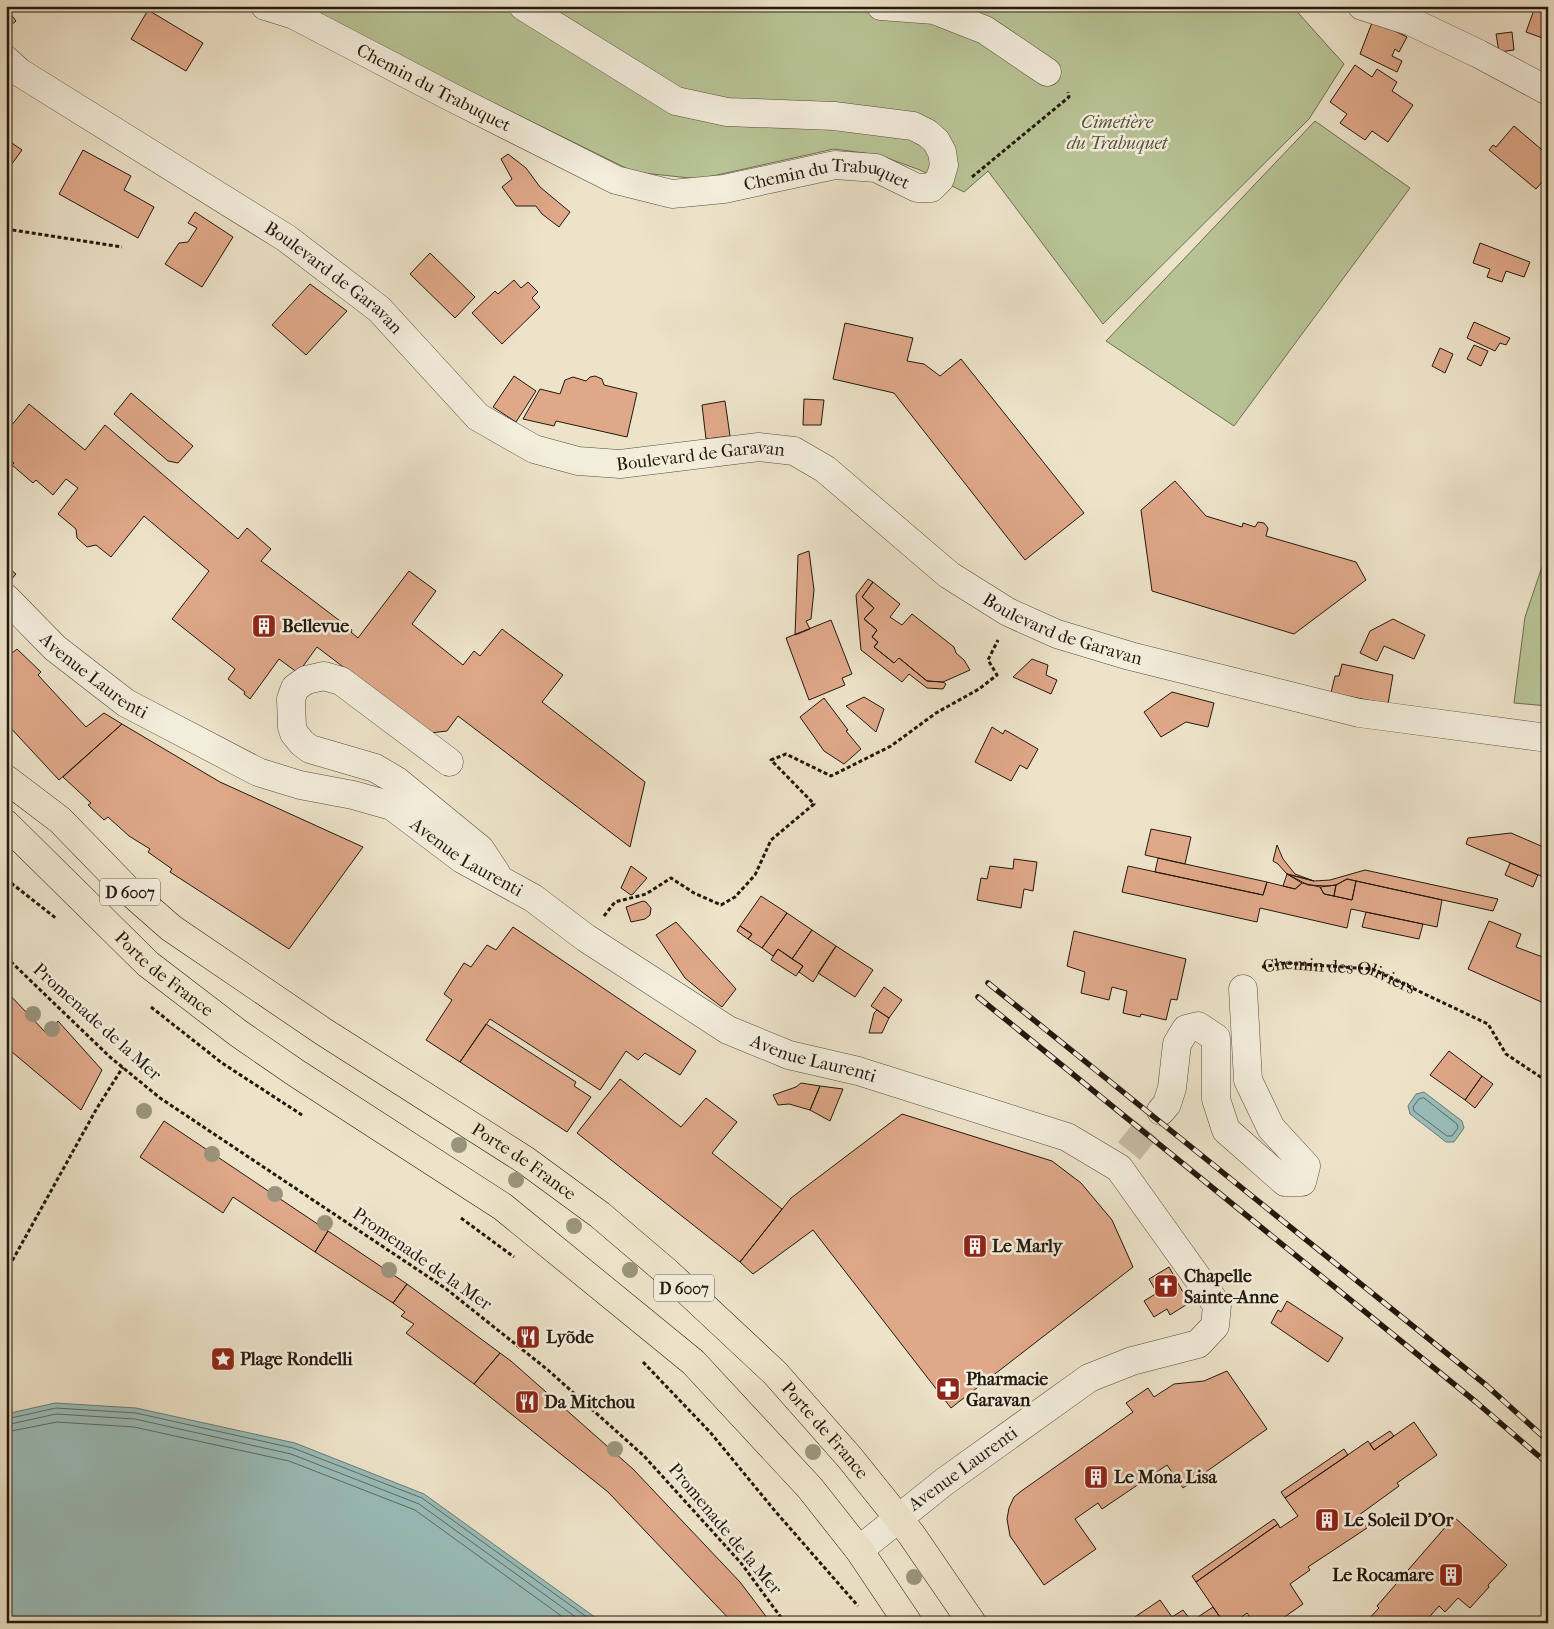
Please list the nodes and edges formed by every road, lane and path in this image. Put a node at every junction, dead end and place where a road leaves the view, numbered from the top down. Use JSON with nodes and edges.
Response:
{"nodes":[{"id":1,"x":265,"y":6,"type":"edge"},
{"id":2,"x":523,"y":6,"type":"edge"},
{"id":3,"x":881,"y":6,"type":"edge"},
{"id":4,"x":1362,"y":6,"type":"edge"},
{"id":5,"x":6,"y":60,"type":"edge"},
{"id":6,"x":1047,"y":72,"type":"joint"},
{"id":7,"x":1548,"y":90,"type":"edge"},
{"id":8,"x":971,"y":178,"type":"dead end"},
{"id":9,"x":6,"y":229,"type":"edge"},
{"id":10,"x":122,"y":247,"type":"dead end"},
{"id":11,"x":6,"y":598,"type":"edge"},
{"id":12,"x":1007,"y":641,"type":"dead end"},
{"id":13,"x":1548,"y":738,"type":"edge"},
{"id":14,"x":449,"y":762,"type":"dead end"},
{"id":15,"x":6,"y":779,"type":"edge"},
{"id":16,"x":6,"y":824,"type":"edge"},
{"id":17,"x":6,"y":879,"type":"edge"},
{"id":18,"x":500,"y":880,"type":"junction"},
{"id":19,"x":61,"y":922,"type":"dead end"},
{"id":20,"x":586,"y":938,"type":"junction"},
{"id":21,"x":6,"y":957,"type":"edge"},
{"id":22,"x":1243,"y":989,"type":"joint"},
{"id":23,"x":148,"y":1004,"type":"dead end"},
{"id":24,"x":123,"y":1067,"type":"junction"},
{"id":25,"x":1548,"y":1082,"type":"edge"},
{"id":26,"x":1162,"y":1111,"type":"tunnel mouth"},
{"id":27,"x":304,"y":1117,"type":"dead end"},
{"id":28,"x":456,"y":1214,"type":"dead end"},
{"id":29,"x":518,"y":1260,"type":"dead end"},
{"id":30,"x":6,"y":1272,"type":"edge"},
{"id":31,"x":638,"y":1357,"type":"dead end"},
{"id":32,"x":898,"y":1517,"type":"junction"},
{"id":33,"x":859,"y":1550,"type":"junction"},
{"id":34,"x":861,"y":1610,"type":"dead end"},
{"id":35,"x":785,"y":1623,"type":"edge"},
{"id":36,"x":908,"y":1623,"type":"edge"},
{"id":37,"x":972,"y":1623,"type":"edge"}],
"edges":[{"from":1,"to":2,"type":"street","name":"Chemin du Trabuquet"},
{"from":3,"to":6,"type":"street"},
{"from":4,"to":7,"type":"street"},
{"from":5,"to":13,"type":"street","name":"Boulevard de Garavan"},
{"from":6,"to":8,"type":"path"},
{"from":9,"to":10,"type":"path"},
{"from":11,"to":18,"type":"street","name":"Avenue Laurenti"},
{"from":12,"to":20,"type":"path"},
{"from":14,"to":18,"type":"street"},
{"from":15,"to":32,"type":"main road","name":"Porte de France","number":"D 6007"},
{"from":16,"to":33,"type":"main road","name":"Porte de France","number":"D 6007"},
{"from":17,"to":19,"type":"path"},
{"from":18,"to":20,"type":"street","name":"Avenue Laurenti"},
{"from":20,"to":32,"type":"street","name":"Avenue Laurenti"},
{"from":21,"to":24,"type":"path","name":"Promenade de la Mer"},
{"from":22,"to":25,"type":"path","name":"Chemin des Oliviers"},
{"from":22,"to":26,"type":"street","name":"Chemin des Oliviers"},
{"from":23,"to":27,"type":"path"},
{"from":24,"to":30,"type":"path"},
{"from":24,"to":35,"type":"path","name":"Promenade de la Mer"},
{"from":28,"to":29,"type":"path"},
{"from":31,"to":34,"type":"path"},
{"from":32,"to":33,"type":"street","name":"Avenue Laurenti"},
{"from":32,"to":37,"type":"main road","name":"Porte de France","number":"D 6007"},
{"from":33,"to":36,"type":"main road","name":"Porte de France","number":"D 6007"}]}
